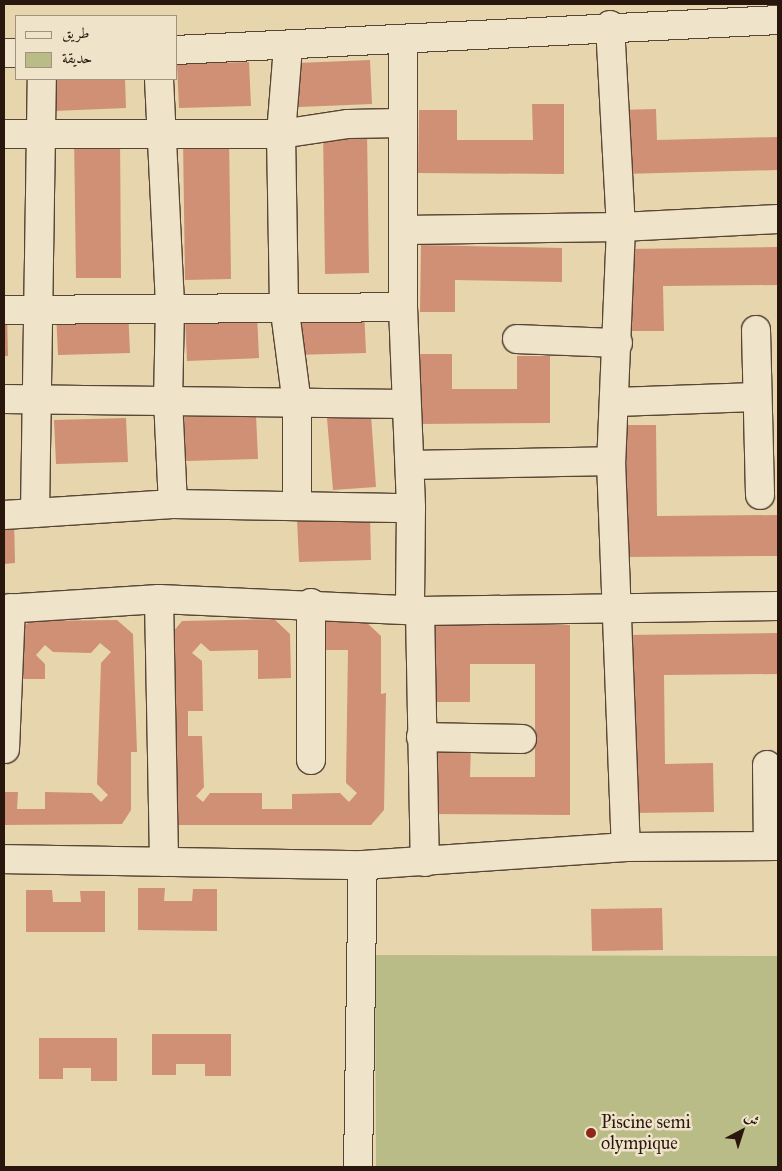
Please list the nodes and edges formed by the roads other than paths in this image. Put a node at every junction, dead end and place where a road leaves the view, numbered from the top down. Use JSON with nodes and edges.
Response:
{"nodes":[{"id":1,"x":778,"y":20,"type":"edge"},
{"id":2,"x":610,"y":26,"type":"junction"},
{"id":3,"x":403,"y":40,"type":"junction"},
{"id":4,"x":288,"y":47,"type":"junction"},
{"id":5,"x":178,"y":50,"type":"edge"},
{"id":6,"x":42,"y":80,"type":"edge"},
{"id":7,"x":159,"y":80,"type":"edge"},
{"id":8,"x":401,"y":123,"type":"junction"},
{"id":9,"x":161,"y":132,"type":"junction"},
{"id":10,"x":4,"y":134,"type":"edge"},
{"id":11,"x":41,"y":134,"type":"junction"},
{"id":12,"x":281,"y":134,"type":"junction"},
{"id":13,"x":778,"y":219,"type":"edge"},
{"id":14,"x":621,"y":227,"type":"junction"},
{"id":15,"x":404,"y":230,"type":"junction"},
{"id":16,"x":284,"y":304,"type":"junction"},
{"id":17,"x":403,"y":306,"type":"junction"},
{"id":18,"x":170,"y":307,"type":"junction"},
{"id":19,"x":41,"y":309,"type":"junction"},
{"id":20,"x":4,"y":310,"type":"edge"},
{"id":21,"x":756,"y":330,"type":"dead end"},
{"id":22,"x":518,"y":339,"type":"dead end"},
{"id":23,"x":618,"y":343,"type":"junction"},
{"id":24,"x":756,"y":397,"type":"junction"},
{"id":25,"x":4,"y":399,"type":"edge"},
{"id":26,"x":168,"y":399,"type":"junction"},
{"id":27,"x":38,"y":400,"type":"junction"},
{"id":28,"x":616,"y":402,"type":"junction"},
{"id":29,"x":298,"y":404,"type":"junction"},
{"id":30,"x":405,"y":404,"type":"junction"},
{"id":31,"x":611,"y":461,"type":"junction"},
{"id":32,"x":410,"y":465,"type":"junction"},
{"id":33,"x":760,"y":495,"type":"dead end"},
{"id":34,"x":173,"y":504,"type":"junction"},
{"id":35,"x":297,"y":506,"type":"junction"},
{"id":36,"x":411,"y":508,"type":"junction"},
{"id":37,"x":35,"y":513,"type":"junction"},
{"id":38,"x":4,"y":515,"type":"edge"},
{"id":39,"x":159,"y":599,"type":"junction"},
{"id":40,"x":311,"y":603,"type":"junction"},
{"id":41,"x":618,"y":606,"type":"junction"},
{"id":42,"x":778,"y":606,"type":"edge"},
{"id":43,"x":7,"y":608,"type":"edge"},
{"id":44,"x":415,"y":610,"type":"junction"},
{"id":45,"x":421,"y":738,"type":"junction"},
{"id":46,"x":522,"y":740,"type":"dead end"},
{"id":47,"x":5,"y":749,"type":"edge"},
{"id":48,"x":311,"y":760,"type":"dead end"},
{"id":49,"x":768,"y":765,"type":"dead end"},
{"id":50,"x":773,"y":846,"type":"edge"},
{"id":51,"x":626,"y":848,"type":"junction"},
{"id":52,"x":4,"y":859,"type":"edge"},
{"id":53,"x":164,"y":862,"type":"junction"},
{"id":54,"x":425,"y":862,"type":"junction"},
{"id":55,"x":363,"y":864,"type":"junction"},
{"id":56,"x":358,"y":1167,"type":"edge"}],
"edges":[{"from":1,"to":2,"type":"street"},
{"from":2,"to":3,"type":"street"},
{"from":2,"to":14,"type":"street"},
{"from":3,"to":4,"type":"street"},
{"from":3,"to":8,"type":"street"},
{"from":4,"to":5,"type":"street"},
{"from":4,"to":12,"type":"street"},
{"from":6,"to":11,"type":"street"},
{"from":7,"to":9,"type":"street"},
{"from":8,"to":12,"type":"street"},
{"from":8,"to":15,"type":"street"},
{"from":9,"to":11,"type":"street"},
{"from":9,"to":12,"type":"street"},
{"from":9,"to":18,"type":"street"},
{"from":10,"to":11,"type":"street"},
{"from":11,"to":19,"type":"street"},
{"from":12,"to":16,"type":"street"},
{"from":13,"to":14,"type":"street"},
{"from":14,"to":15,"type":"street"},
{"from":14,"to":23,"type":"street"},
{"from":15,"to":17,"type":"street"},
{"from":16,"to":17,"type":"street"},
{"from":16,"to":18,"type":"street"},
{"from":16,"to":29,"type":"street"},
{"from":17,"to":30,"type":"street"},
{"from":18,"to":19,"type":"street"},
{"from":18,"to":26,"type":"street"},
{"from":19,"to":20,"type":"street"},
{"from":19,"to":27,"type":"street"},
{"from":21,"to":24,"type":"street"},
{"from":22,"to":23,"type":"street"},
{"from":23,"to":28,"type":"street"},
{"from":24,"to":28,"type":"street"},
{"from":24,"to":33,"type":"street"},
{"from":25,"to":27,"type":"street"},
{"from":26,"to":27,"type":"street"},
{"from":26,"to":29,"type":"street"},
{"from":26,"to":34,"type":"street"},
{"from":27,"to":37,"type":"street"},
{"from":28,"to":31,"type":"street"},
{"from":29,"to":30,"type":"street"},
{"from":29,"to":35,"type":"street"},
{"from":30,"to":32,"type":"street"},
{"from":31,"to":32,"type":"street"},
{"from":31,"to":41,"type":"street"},
{"from":32,"to":36,"type":"street"},
{"from":34,"to":35,"type":"street"},
{"from":34,"to":37,"type":"street"},
{"from":35,"to":36,"type":"street"},
{"from":36,"to":44,"type":"street"},
{"from":37,"to":38,"type":"street"},
{"from":39,"to":40,"type":"street"},
{"from":39,"to":43,"type":"street"},
{"from":39,"to":53,"type":"street"},
{"from":40,"to":44,"type":"street"},
{"from":40,"to":48,"type":"street"},
{"from":41,"to":42,"type":"street"},
{"from":41,"to":44,"type":"street"},
{"from":41,"to":51,"type":"street"},
{"from":43,"to":47,"type":"street"},
{"from":44,"to":45,"type":"street"},
{"from":45,"to":46,"type":"street"},
{"from":45,"to":54,"type":"street"},
{"from":49,"to":50,"type":"street"},
{"from":50,"to":51,"type":"street"},
{"from":51,"to":54,"type":"street"},
{"from":52,"to":53,"type":"street"},
{"from":53,"to":55,"type":"street"},
{"from":54,"to":55,"type":"street"},
{"from":55,"to":56,"type":"street"}]}
